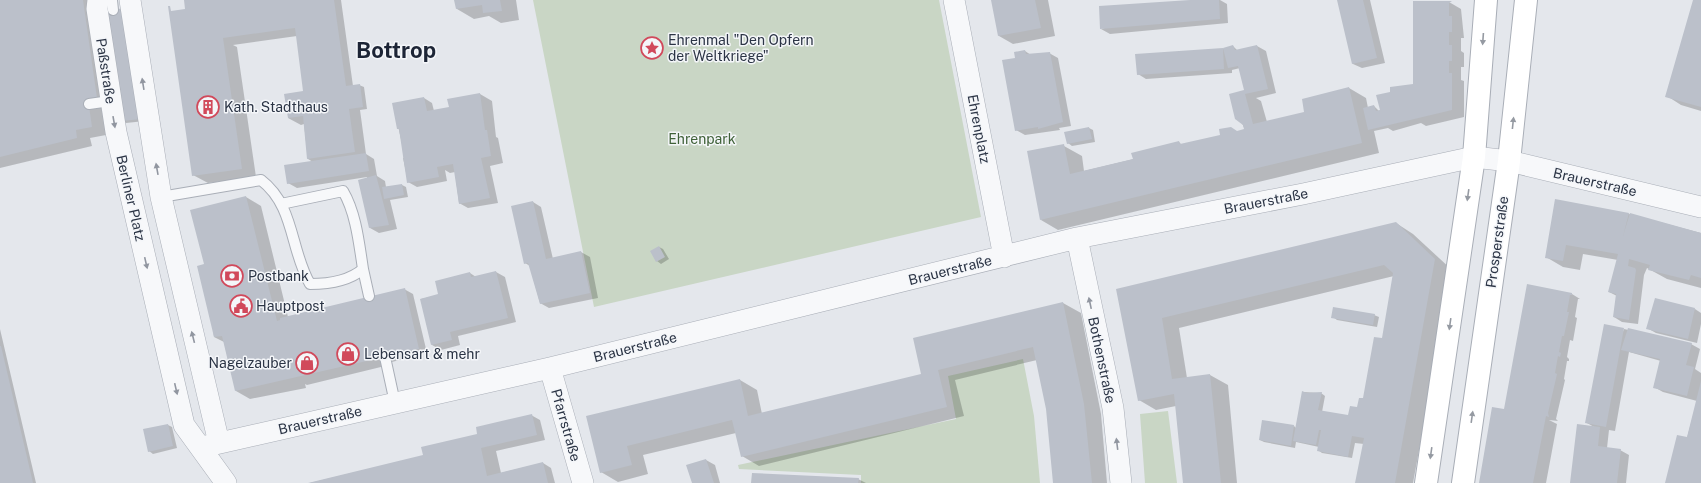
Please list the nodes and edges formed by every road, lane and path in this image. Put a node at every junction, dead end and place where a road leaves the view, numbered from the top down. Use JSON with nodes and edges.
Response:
{"nodes":[{"id":1,"x":954,"y":0,"type":"edge"},
{"id":2,"x":1486,"y":0,"type":"edge"},
{"id":3,"x":1526,"y":0,"type":"edge"},
{"id":4,"x":113,"y":2,"type":"edge"},
{"id":5,"x":110,"y":101,"type":"junction"},
{"id":6,"x":89,"y":104,"type":"dead end"},
{"id":7,"x":151,"y":136,"type":"junction"},
{"id":8,"x":118,"y":143,"type":"junction"},
{"id":9,"x":1474,"y":157,"type":"junction"},
{"id":10,"x":1509,"y":162,"type":"junction"},
{"id":11,"x":162,"y":197,"type":"junction"},
{"id":12,"x":281,"y":204,"type":"junction"},
{"id":13,"x":1701,"y":208,"type":"edge"},
{"id":14,"x":1077,"y":238,"type":"junction"},
{"id":15,"x":1004,"y":257,"type":"junction"},
{"id":16,"x":363,"y":269,"type":"junction"},
{"id":17,"x":369,"y":296,"type":"dead end"},
{"id":18,"x":385,"y":357,"type":"dead end"},
{"id":19,"x":550,"y":368,"type":"junction"},
{"id":20,"x":395,"y":403,"type":"junction"},
{"id":21,"x":210,"y":445,"type":"junction"},
{"id":22,"x":226,"y":483,"type":"edge"},
{"id":23,"x":583,"y":483,"type":"edge"},
{"id":24,"x":1121,"y":483,"type":"edge"},
{"id":25,"x":1426,"y":483,"type":"edge"},
{"id":26,"x":1463,"y":483,"type":"edge"}],
"edges":[{"from":1,"to":15,"type":"street","name":"Ehrenplatz"},
{"from":2,"to":9,"type":"main road","one_way":true},
{"from":10,"to":3,"type":"main road","name":"Prosperstraße","one_way":true},
{"from":4,"to":5,"type":"street","name":"Paßstraße"},
{"from":7,"to":4,"type":"street","name":"Paßstraße","one_way":true},
{"from":5,"to":6,"type":"lane"},
{"from":5,"to":8,"type":"street","name":"Paßstraße","one_way":true},
{"from":7,"to":8,"type":"street","name":"Berliner Platz"},
{"from":11,"to":7,"type":"street","one_way":true},
{"from":8,"to":21,"type":"street","name":"Berliner Platz","one_way":true},
{"from":9,"to":10,"type":"street","name":"Brauerstraße"},
{"from":9,"to":14,"type":"street","name":"Brauerstraße"},
{"from":9,"to":25,"type":"main road","one_way":true},
{"from":10,"to":13,"type":"street","name":"Brauerstraße"},
{"from":26,"to":10,"type":"main road","name":"Prosperstraße","one_way":true},
{"from":11,"to":12,"type":"lane"},
{"from":21,"to":11,"type":"street","one_way":true},
{"from":12,"to":16,"type":"lane"},
{"from":12,"to":16,"type":"lane"},
{"from":14,"to":15,"type":"street","name":"Brauerstraße"},
{"from":24,"to":14,"type":"street","name":"Bothenstraße","one_way":true},
{"from":15,"to":19,"type":"street","name":"Brauerstraße"},
{"from":16,"to":17,"type":"lane"},
{"from":18,"to":20,"type":"lane"},
{"from":19,"to":20,"type":"street","name":"Brauerstraße"},
{"from":19,"to":23,"type":"street","name":"Pfarrstraße"},
{"from":20,"to":21,"type":"street","name":"Brauerstraße"},
{"from":21,"to":22,"type":"street","name":"Berliner Platz"}]}
